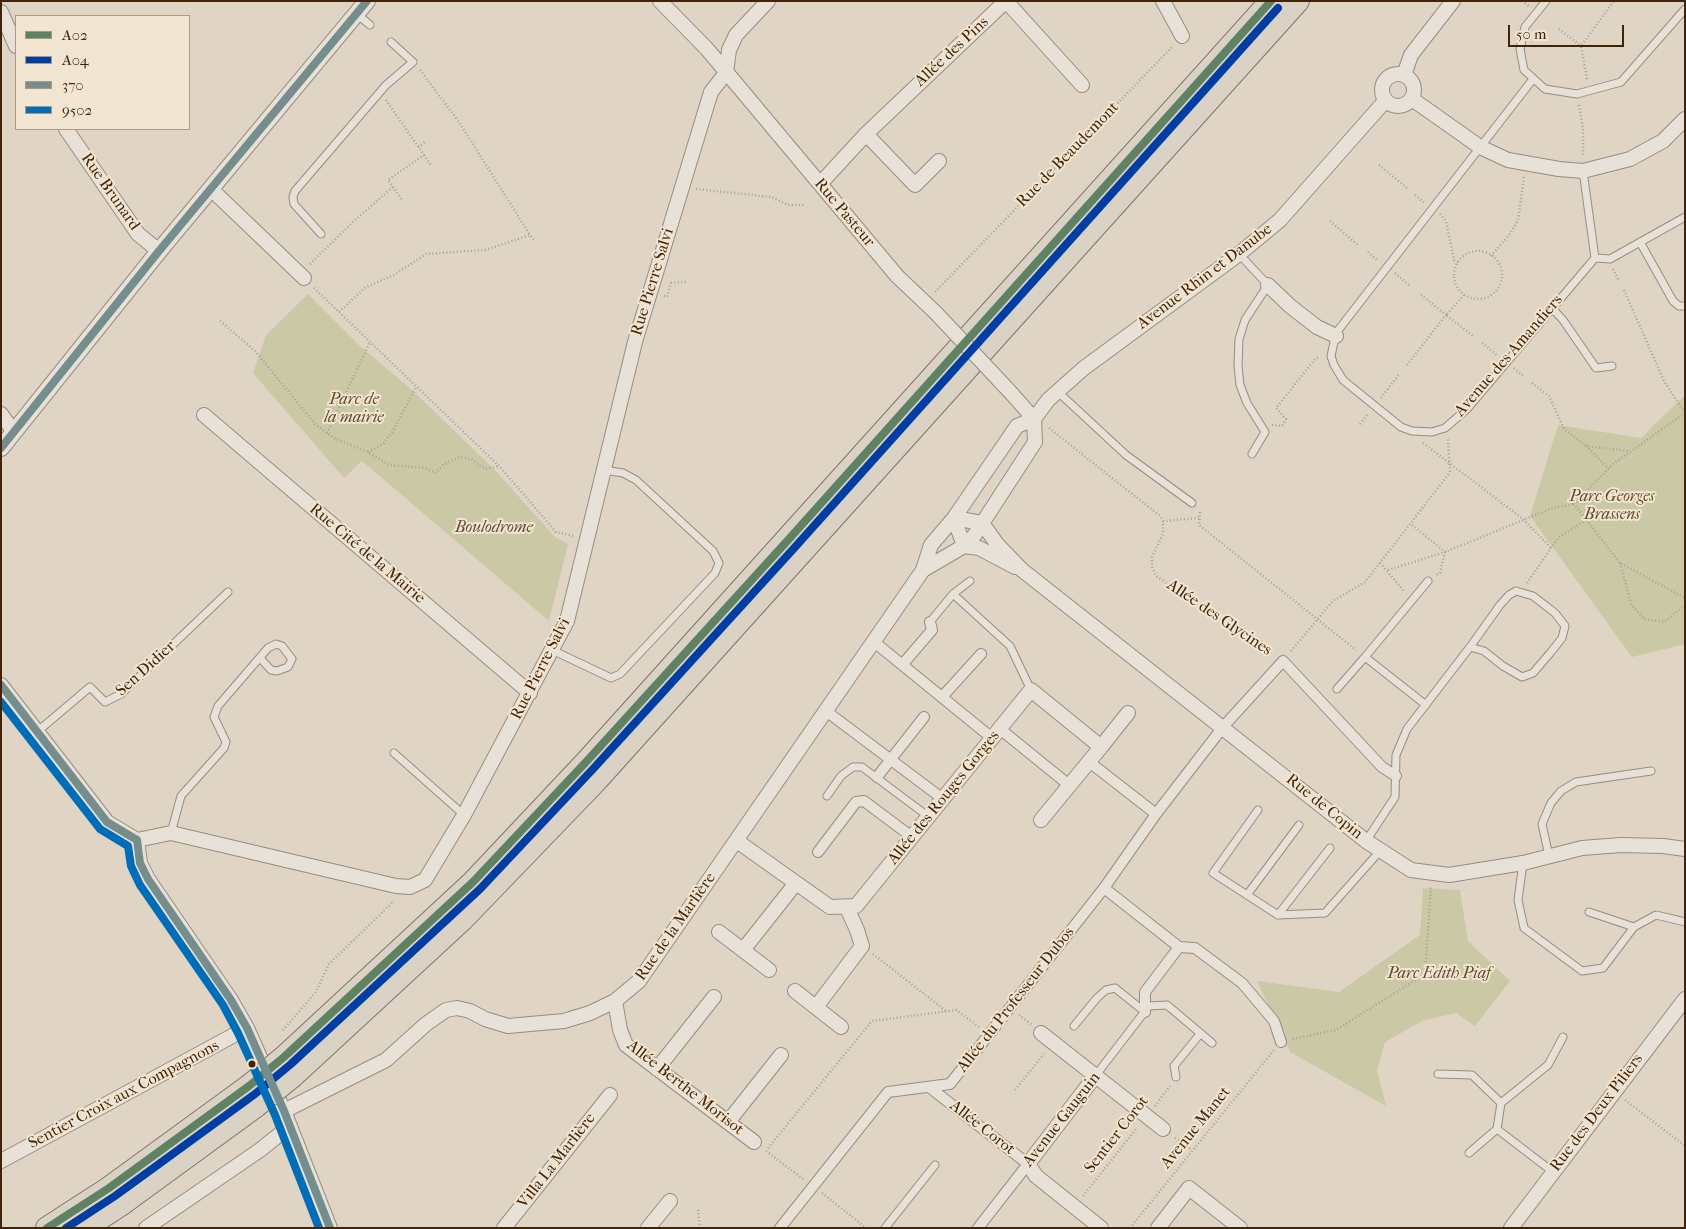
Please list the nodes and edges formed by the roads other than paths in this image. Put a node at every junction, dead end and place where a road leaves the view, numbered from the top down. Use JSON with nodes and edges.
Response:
{"nodes":[{"id":1,"x":660,"y":1,"type":"edge"},
{"id":2,"x":768,"y":1,"type":"edge"},
{"id":3,"x":1163,"y":1,"type":"edge"},
{"id":4,"x":1271,"y":1,"type":"edge"},
{"id":5,"x":1298,"y":1,"type":"edge"},
{"id":6,"x":1452,"y":1,"type":"edge"},
{"id":7,"x":1546,"y":1,"type":"edge"},
{"id":8,"x":362,"y":7,"type":"edge"},
{"id":9,"x":1685,"y":9,"type":"edge"},
{"id":10,"x":1,"y":12,"type":"edge"},
{"id":11,"x":370,"y":25,"type":"dead end"},
{"id":12,"x":1182,"y":36,"type":"road end"},
{"id":13,"x":390,"y":42,"type":"dead end"},
{"id":14,"x":15,"y":44,"type":"edge"},
{"id":15,"x":726,"y":73,"type":"junction"},
{"id":16,"x":1404,"y":75,"type":"junction"},
{"id":17,"x":1533,"y":79,"type":"junction"},
{"id":18,"x":1082,"y":85,"type":"dead end"},
{"id":19,"x":1412,"y":99,"type":"junction"},
{"id":20,"x":1385,"y":101,"type":"junction"},
{"id":21,"x":1685,"y":119,"type":"edge"},
{"id":22,"x":67,"y":130,"type":"edge"},
{"id":23,"x":866,"y":134,"type":"junction"},
{"id":24,"x":1480,"y":147,"type":"junction"},
{"id":25,"x":939,"y":161,"type":"dead end"},
{"id":26,"x":1583,"y":170,"type":"junction"},
{"id":27,"x":820,"y":184,"type":"junction"},
{"id":28,"x":211,"y":189,"type":"junction"},
{"id":29,"x":1685,"y":217,"type":"edge"},
{"id":30,"x":322,"y":234,"type":"dead end"},
{"id":31,"x":1640,"y":242,"type":"junction"},
{"id":32,"x":159,"y":251,"type":"junction"},
{"id":33,"x":1239,"y":254,"type":"junction"},
{"id":34,"x":1595,"y":258,"type":"junction"},
{"id":35,"x":302,"y":276,"type":"road end"},
{"id":36,"x":1265,"y":290,"type":"junction"},
{"id":37,"x":1685,"y":306,"type":"edge"},
{"id":38,"x":1552,"y":308,"type":"junction"},
{"id":39,"x":1336,"y":336,"type":"junction"},
{"id":40,"x":1612,"y":366,"type":"dead end"},
{"id":41,"x":1057,"y":391,"type":"junction"},
{"id":42,"x":1,"y":414,"type":"edge"},
{"id":43,"x":204,"y":415,"type":"dead end"},
{"id":44,"x":1034,"y":419,"type":"junction"},
{"id":45,"x":14,"y":432,"type":"junction"},
{"id":46,"x":1,"y":448,"type":"edge"},
{"id":47,"x":1252,"y":454,"type":"dead end"},
{"id":48,"x":604,"y":470,"type":"junction"},
{"id":49,"x":1192,"y":503,"type":"dead end"},
{"id":50,"x":954,"y":518,"type":"junction"},
{"id":51,"x":982,"y":523,"type":"junction"},
{"id":52,"x":964,"y":546,"type":"junction"},
{"id":53,"x":922,"y":570,"type":"junction"},
{"id":54,"x":1022,"y":570,"type":"junction"},
{"id":55,"x":970,"y":581,"type":"dead end"},
{"id":56,"x":1428,"y":581,"type":"road end"},
{"id":57,"x":228,"y":592,"type":"dead end"},
{"id":58,"x":953,"y":594,"type":"junction"},
{"id":59,"x":930,"y":622,"type":"joint"},
{"id":60,"x":873,"y":641,"type":"junction"},
{"id":61,"x":1470,"y":647,"type":"junction"},
{"id":62,"x":552,"y":650,"type":"junction"},
{"id":63,"x":981,"y":654,"type":"dead end"},
{"id":64,"x":1365,"y":657,"type":"junction"},
{"id":65,"x":260,"y":658,"type":"junction"},
{"id":66,"x":1283,"y":661,"type":"joint"},
{"id":67,"x":902,"y":665,"type":"junction"},
{"id":68,"x":1,"y":684,"type":"edge"},
{"id":69,"x":1337,"y":689,"type":"dead end"},
{"id":70,"x":1031,"y":690,"type":"junction"},
{"id":71,"x":530,"y":693,"type":"junction"},
{"id":72,"x":942,"y":697,"type":"junction"},
{"id":73,"x":1426,"y":705,"type":"junction"},
{"id":74,"x":826,"y":711,"type":"junction"},
{"id":75,"x":1128,"y":713,"type":"dead end"},
{"id":76,"x":924,"y":717,"type":"dead end"},
{"id":77,"x":1223,"y":727,"type":"junction"},
{"id":78,"x":38,"y":731,"type":"junction"},
{"id":79,"x":996,"y":734,"type":"junction"},
{"id":80,"x":1101,"y":747,"type":"junction"},
{"id":81,"x":394,"y":753,"type":"dead end"},
{"id":82,"x":890,"y":759,"type":"junction"},
{"id":83,"x":1088,"y":761,"type":"junction"},
{"id":84,"x":1651,"y":771,"type":"dead end"},
{"id":85,"x":1396,"y":776,"type":"junction"},
{"id":86,"x":877,"y":777,"type":"junction"},
{"id":87,"x":1069,"y":785,"type":"junction"},
{"id":88,"x":827,"y":796,"type":"dead end"},
{"id":89,"x":943,"y":799,"type":"junction"},
{"id":90,"x":1258,"y":810,"type":"dead end"},
{"id":91,"x":1156,"y":814,"type":"junction"},
{"id":92,"x":464,"y":815,"type":"junction"},
{"id":93,"x":929,"y":817,"type":"junction"},
{"id":94,"x":1040,"y":820,"type":"dead end"},
{"id":95,"x":1299,"y":825,"type":"dead end"},
{"id":96,"x":171,"y":833,"type":"junction"},
{"id":97,"x":912,"y":837,"type":"junction"},
{"id":98,"x":137,"y":840,"type":"junction"},
{"id":99,"x":737,"y":841,"type":"junction"},
{"id":100,"x":1366,"y":841,"type":"junction"},
{"id":101,"x":1330,"y":848,"type":"dead end"},
{"id":102,"x":1685,"y":849,"type":"edge"},
{"id":103,"x":1380,"y":851,"type":"junction"},
{"id":104,"x":818,"y":852,"type":"dead end"},
{"id":105,"x":1549,"y":856,"type":"junction"},
{"id":106,"x":1524,"y":863,"type":"junction"},
{"id":107,"x":796,"y":883,"type":"junction"},
{"id":108,"x":1104,"y":888,"type":"junction"},
{"id":109,"x":1247,"y":895,"type":"junction"},
{"id":110,"x":852,"y":907,"type":"junction"},
{"id":111,"x":1589,"y":912,"type":"dead end"},
{"id":112,"x":1278,"y":915,"type":"junction"},
{"id":113,"x":1685,"y":922,"type":"edge"},
{"id":114,"x":1634,"y":927,"type":"junction"},
{"id":115,"x":719,"y":932,"type":"dead end"},
{"id":116,"x":1179,"y":947,"type":"junction"},
{"id":117,"x":743,"y":950,"type":"junction"},
{"id":118,"x":769,"y":970,"type":"dead end"},
{"id":119,"x":796,"y":991,"type":"dead end"},
{"id":120,"x":714,"y":997,"type":"dead end"},
{"id":121,"x":1685,"y":999,"type":"edge"},
{"id":122,"x":615,"y":1001,"type":"junction"},
{"id":123,"x":816,"y":1007,"type":"junction"},
{"id":124,"x":1145,"y":1012,"type":"junction"},
{"id":125,"x":1074,"y":1026,"type":"dead end"},
{"id":126,"x":841,"y":1027,"type":"dead end"},
{"id":127,"x":247,"y":1028,"type":"junction"},
{"id":128,"x":1041,"y":1033,"type":"road end"},
{"id":129,"x":1200,"y":1034,"type":"junction"},
{"id":130,"x":1563,"y":1037,"type":"dead end"},
{"id":131,"x":1281,"y":1042,"type":"road end"},
{"id":132,"x":1212,"y":1043,"type":"dead end"},
{"id":133,"x":781,"y":1055,"type":"dead end"},
{"id":134,"x":289,"y":1066,"type":"junction"},
{"id":135,"x":658,"y":1069,"type":"junction"},
{"id":136,"x":1438,"y":1074,"type":"dead end"},
{"id":137,"x":1096,"y":1076,"type":"junction"},
{"id":138,"x":1176,"y":1077,"type":"road end"},
{"id":139,"x":929,"y":1087,"type":"junction"},
{"id":140,"x":610,"y":1095,"type":"dead end"},
{"id":141,"x":253,"y":1096,"type":"junction"},
{"id":142,"x":1501,"y":1102,"type":"junction"},
{"id":143,"x":284,"y":1111,"type":"junction"},
{"id":144,"x":728,"y":1122,"type":"junction"},
{"id":145,"x":290,"y":1126,"type":"junction"},
{"id":146,"x":1163,"y":1129,"type":"road end"},
{"id":147,"x":1497,"y":1129,"type":"junction"},
{"id":148,"x":754,"y":1142,"type":"dead end"},
{"id":149,"x":1469,"y":1153,"type":"dead end"},
{"id":150,"x":1,"y":1161,"type":"edge"},
{"id":151,"x":1028,"y":1164,"type":"junction"},
{"id":152,"x":935,"y":1165,"type":"dead end"},
{"id":153,"x":1553,"y":1172,"type":"junction"},
{"id":154,"x":670,"y":1201,"type":"dead end"},
{"id":155,"x":47,"y":1228,"type":"edge"},
{"id":156,"x":85,"y":1228,"type":"edge"},
{"id":157,"x":146,"y":1228,"type":"edge"},
{"id":158,"x":330,"y":1228,"type":"edge"},
{"id":159,"x":504,"y":1228,"type":"edge"},
{"id":160,"x":648,"y":1228,"type":"edge"},
{"id":161,"x":780,"y":1228,"type":"edge"},
{"id":162,"x":885,"y":1228,"type":"edge"},
{"id":163,"x":978,"y":1228,"type":"edge"},
{"id":164,"x":1101,"y":1228,"type":"edge"},
{"id":165,"x":1158,"y":1228,"type":"edge"},
{"id":166,"x":1240,"y":1228,"type":"edge"},
{"id":167,"x":1511,"y":1228,"type":"edge"}],
"edges":[{"from":1,"to":15,"type":"street","name":"Rue Pasteur"},
{"from":2,"to":15,"type":"street"},
{"from":3,"to":12,"type":"street"},
{"from":4,"to":134,"type":"highway"},
{"from":5,"to":134,"type":"highway"},
{"from":6,"to":16,"type":"street"},
{"from":7,"to":17,"type":"lane"},
{"from":8,"to":11,"type":"lane"},
{"from":8,"to":28,"type":"street"},
{"from":9,"to":17,"type":"lane"},
{"from":10,"to":14,"type":"street"},
{"from":13,"to":30,"type":"lane"},
{"from":15,"to":27,"type":"street","name":"Rue Pasteur"},
{"from":15,"to":48,"type":"street","name":"Rue Pierre Salvi"},
{"from":16,"to":19,"type":"street"},
{"from":16,"to":20,"type":"street"},
{"from":17,"to":24,"type":"lane"},
{"from":18,"to":23,"type":"street","name":"Allée des Pins"},
{"from":19,"to":20,"type":"street"},
{"from":19,"to":24,"type":"street"},
{"from":20,"to":33,"type":"street","name":"Avenue Rhin et Danube"},
{"from":21,"to":26,"type":"street"},
{"from":22,"to":32,"type":"street","name":"Rue Brunard"},
{"from":23,"to":25,"type":"street"},
{"from":23,"to":27,"type":"street","name":"Allée des Pins"},
{"from":24,"to":26,"type":"street"},
{"from":24,"to":39,"type":"lane"},
{"from":26,"to":34,"type":"lane"},
{"from":27,"to":44,"type":"street","name":"Rue Pasteur","bridge":true},
{"from":28,"to":32,"type":"street"},
{"from":28,"to":35,"type":"street"},
{"from":29,"to":31,"type":"lane"},
{"from":31,"to":34,"type":"lane"},
{"from":31,"to":37,"type":"lane"},
{"from":32,"to":45,"type":"street"},
{"from":33,"to":36,"type":"lane"},
{"from":33,"to":41,"type":"street","name":"Avenue Rhin et Danube"},
{"from":34,"to":38,"type":"lane","name":"Avenue des Amandiers"},
{"from":36,"to":39,"type":"street"},
{"from":36,"to":47,"type":"lane"},
{"from":38,"to":39,"type":"lane","name":"Avenue des Amandiers"},
{"from":38,"to":40,"type":"lane"},
{"from":41,"to":44,"type":"street","name":"Avenue Rhin et Danube"},
{"from":41,"to":49,"type":"lane"},
{"from":42,"to":45,"type":"street"},
{"from":43,"to":71,"type":"street","name":"Rue Cité de la Mairie"},
{"from":44,"to":50,"type":"street","name":"Rue de la Marlière"},
{"from":44,"to":51,"type":"street","name":"Rue de la Marlière"},
{"from":45,"to":46,"type":"street"},
{"from":48,"to":62,"type":"street","name":"Rue Pierre Salvi"},
{"from":48,"to":62,"type":"lane"},
{"from":50,"to":51,"type":"street"},
{"from":50,"to":52,"type":"street"},
{"from":50,"to":53,"type":"street","name":"Rue de la Marlière"},
{"from":51,"to":52,"type":"street","name":"Rue de la Marlière"},
{"from":51,"to":54,"type":"street","name":"Rue de Copin"},
{"from":52,"to":53,"type":"street","name":"Rue de la Marlière"},
{"from":52,"to":54,"type":"street","name":"Rue de Copin"},
{"from":53,"to":60,"type":"street","name":"Rue de la Marlière"},
{"from":54,"to":77,"type":"street","name":"Rue de Copin"},
{"from":55,"to":58,"type":"lane"},
{"from":56,"to":64,"type":"lane"},
{"from":57,"to":78,"type":"lane","name":"Sen Didier"},
{"from":58,"to":59,"type":"lane"},
{"from":58,"to":70,"type":"lane"},
{"from":59,"to":67,"type":"street"},
{"from":60,"to":67,"type":"street"},
{"from":60,"to":74,"type":"street","name":"Rue de la Marlière"},
{"from":61,"to":61,"type":"lane"},
{"from":61,"to":73,"type":"lane"},
{"from":62,"to":71,"type":"street","name":"Rue Pierre Salvi"},
{"from":63,"to":72,"type":"street"},
{"from":64,"to":69,"type":"lane"},
{"from":64,"to":73,"type":"lane"},
{"from":65,"to":65,"type":"lane"},
{"from":65,"to":96,"type":"lane"},
{"from":66,"to":77,"type":"street","name":"Allée du Professeur Dubos"},
{"from":66,"to":85,"type":"street","name":"Allée des Glycines"},
{"from":67,"to":72,"type":"street"},
{"from":68,"to":78,"type":"street"},
{"from":70,"to":79,"type":"street","name":"Allée des Rouges Gorges"},
{"from":70,"to":80,"type":"street"},
{"from":71,"to":92,"type":"street","name":"Rue Pierre Salvi"},
{"from":72,"to":79,"type":"street"},
{"from":73,"to":85,"type":"lane"},
{"from":74,"to":82,"type":"street"},
{"from":74,"to":99,"type":"street","name":"Rue de la Marlière"},
{"from":75,"to":80,"type":"street"},
{"from":76,"to":82,"type":"street"},
{"from":77,"to":91,"type":"street","name":"Allée du Professeur Dubos"},
{"from":77,"to":100,"type":"street","name":"Rue de Copin"},
{"from":78,"to":98,"type":"street"},
{"from":79,"to":87,"type":"street"},
{"from":79,"to":89,"type":"street","name":"Allée des Rouges Gorges"},
{"from":80,"to":83,"type":"street"},
{"from":81,"to":92,"type":"lane"},
{"from":82,"to":86,"type":"street"},
{"from":82,"to":89,"type":"street"},
{"from":83,"to":87,"type":"street"},
{"from":83,"to":91,"type":"street"},
{"from":84,"to":105,"type":"lane"},
{"from":85,"to":100,"type":"lane"},
{"from":86,"to":88,"type":"lane"},
{"from":86,"to":93,"type":"lane"},
{"from":87,"to":94,"type":"street"},
{"from":89,"to":93,"type":"street","name":"Allée des Rouges Gorges"},
{"from":90,"to":109,"type":"lane"},
{"from":91,"to":108,"type":"street","name":"Allée du Professeur Dubos"},
{"from":92,"to":96,"type":"street","name":"Rue Pierre Salvi"},
{"from":93,"to":97,"type":"street","name":"Allée des Rouges Gorges"},
{"from":95,"to":109,"type":"lane"},
{"from":96,"to":98,"type":"street"},
{"from":97,"to":104,"type":"street"},
{"from":97,"to":110,"type":"street","name":"Allée des Rouges Gorges"},
{"from":98,"to":127,"type":"street"},
{"from":99,"to":107,"type":"street"},
{"from":99,"to":122,"type":"street","name":"Rue de la Marlière"},
{"from":100,"to":103,"type":"street","name":"Rue de Copin"},
{"from":101,"to":112,"type":"lane"},
{"from":102,"to":105,"type":"street","name":"Rue de Copin"},
{"from":103,"to":106,"type":"street","name":"Rue de Copin"},
{"from":103,"to":112,"type":"lane"},
{"from":105,"to":106,"type":"street","name":"Rue de Copin"},
{"from":106,"to":114,"type":"lane"},
{"from":107,"to":110,"type":"street"},
{"from":107,"to":117,"type":"street"},
{"from":108,"to":116,"type":"street"},
{"from":108,"to":139,"type":"street","name":"Allée du Professeur Dubos"},
{"from":109,"to":112,"type":"lane"},
{"from":110,"to":123,"type":"street"},
{"from":111,"to":114,"type":"lane"},
{"from":113,"to":114,"type":"lane"},
{"from":115,"to":117,"type":"street"},
{"from":116,"to":124,"type":"street"},
{"from":116,"to":131,"type":"street"},
{"from":117,"to":118,"type":"street"},
{"from":119,"to":123,"type":"street"},
{"from":120,"to":135,"type":"street"},
{"from":121,"to":153,"type":"street","name":"Rue des Deux Piliers"},
{"from":122,"to":135,"type":"street","name":"Allée Berthe Morisot"},
{"from":122,"to":143,"type":"street","name":"Rue de la Marlière"},
{"from":123,"to":126,"type":"street"},
{"from":124,"to":125,"type":"lane"},
{"from":124,"to":129,"type":"lane"},
{"from":124,"to":137,"type":"lane","name":"Avenue Gauguin"},
{"from":127,"to":143,"type":"street"},
{"from":127,"to":150,"type":"street","name":"Sentier Croix aux Compagnons"},
{"from":128,"to":137,"type":"street"},
{"from":129,"to":132,"type":"lane"},
{"from":129,"to":138,"type":"lane"},
{"from":130,"to":142,"type":"lane"},
{"from":133,"to":144,"type":"street"},
{"from":134,"to":141,"type":"highway","bridge":true},
{"from":135,"to":144,"type":"street","name":"Allée Berthe Morisot"},
{"from":136,"to":142,"type":"lane"},
{"from":137,"to":146,"type":"street"},
{"from":137,"to":151,"type":"street","name":"Avenue Gauguin"},
{"from":139,"to":151,"type":"street","name":"Allée Corot"},
{"from":139,"to":161,"type":"street","name":"Allée du Professeur Dubos"},
{"from":140,"to":159,"type":"street","name":"Villa La Marlière"},
{"from":141,"to":155,"type":"highway"},
{"from":141,"to":156,"type":"highway"},
{"from":142,"to":147,"type":"lane"},
{"from":143,"to":145,"type":"street"},
{"from":144,"to":148,"type":"street","name":"Allée Berthe Morisot"},
{"from":145,"to":157,"type":"street"},
{"from":145,"to":158,"type":"street"},
{"from":147,"to":149,"type":"lane"},
{"from":147,"to":153,"type":"lane"},
{"from":151,"to":163,"type":"street","name":"Avenue Gauguin"},
{"from":151,"to":164,"type":"street","name":"Allée Corot"},
{"from":152,"to":162,"type":"lane"},
{"from":153,"to":167,"type":"street","name":"Rue des Deux Piliers"},
{"from":154,"to":160,"type":"street"},
{"from":165,"to":166,"type":"street"}]}
